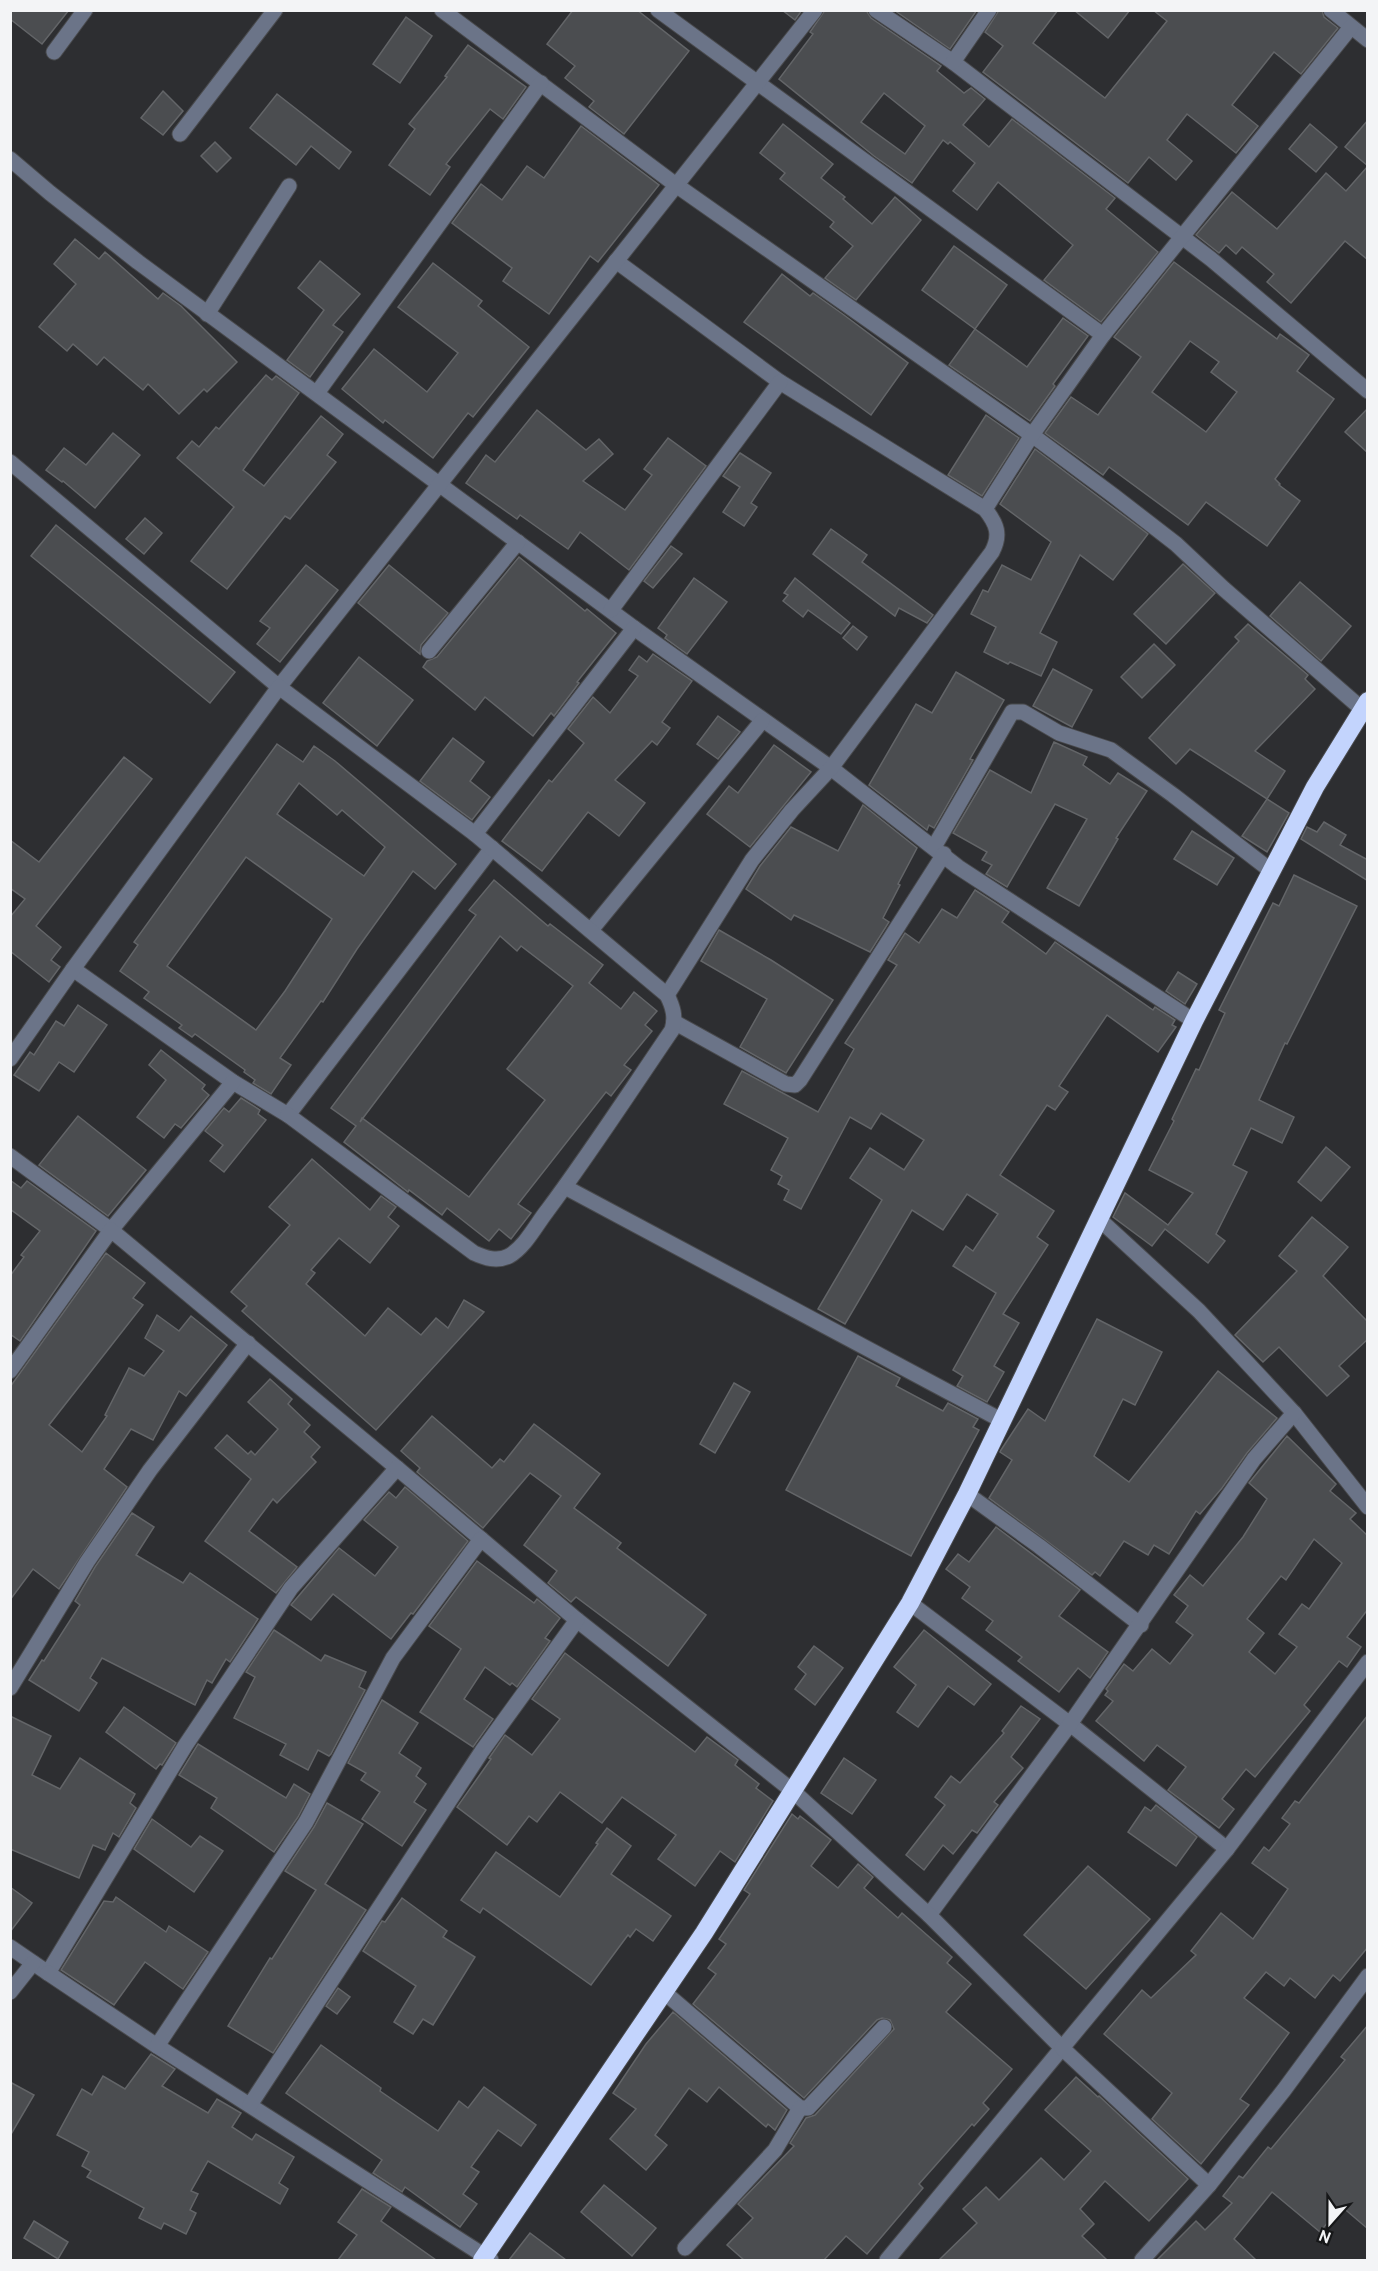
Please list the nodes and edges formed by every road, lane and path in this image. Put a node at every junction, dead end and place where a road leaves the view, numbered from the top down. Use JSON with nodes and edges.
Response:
{"nodes":[{"id":1,"x":85,"y":10,"type":"edge"},
{"id":2,"x":275,"y":10,"type":"edge"},
{"id":3,"x":442,"y":10,"type":"edge"},
{"id":4,"x":658,"y":10,"type":"edge"},
{"id":5,"x":815,"y":10,"type":"edge"},
{"id":6,"x":876,"y":10,"type":"edge"},
{"id":7,"x":989,"y":10,"type":"edge"},
{"id":8,"x":1330,"y":10,"type":"edge"},
{"id":9,"x":1351,"y":27,"type":"junction"},
{"id":10,"x":1368,"y":40,"type":"edge"},
{"id":11,"x":54,"y":52,"type":"dead end"},
{"id":12,"x":953,"y":62,"type":"junction"},
{"id":13,"x":541,"y":83,"type":"junction"},
{"id":14,"x":758,"y":83,"type":"junction"},
{"id":15,"x":180,"y":134,"type":"dead end"},
{"id":16,"x":10,"y":159,"type":"edge"},
{"id":17,"x":676,"y":185,"type":"junction"},
{"id":18,"x":289,"y":186,"type":"dead end"},
{"id":19,"x":1181,"y":237,"type":"junction"},
{"id":20,"x":616,"y":261,"type":"junction"},
{"id":21,"x":207,"y":314,"type":"junction"},
{"id":22,"x":1103,"y":335,"type":"junction"},
{"id":23,"x":780,"y":382,"type":"junction"},
{"id":24,"x":1368,"y":391,"type":"edge"},
{"id":25,"x":317,"y":393,"type":"junction"},
{"id":26,"x":1032,"y":435,"type":"junction"},
{"id":27,"x":10,"y":462,"type":"edge"},
{"id":28,"x":439,"y":486,"type":"junction"},
{"id":29,"x":985,"y":509,"type":"junction"},
{"id":30,"x":518,"y":542,"type":"junction"},
{"id":31,"x":611,"y":610,"type":"junction"},
{"id":32,"x":634,"y":628,"type":"junction"},
{"id":33,"x":429,"y":651,"type":"dead end"},
{"id":34,"x":279,"y":687,"type":"junction"},
{"id":35,"x":1365,"y":705,"type":"edge"},
{"id":36,"x":762,"y":721,"type":"junction"},
{"id":37,"x":831,"y":768,"type":"junction"},
{"id":38,"x":474,"y":834,"type":"junction"},
{"id":39,"x":492,"y":848,"type":"junction"},
{"id":40,"x":939,"y":850,"type":"junction"},
{"id":41,"x":1270,"y":870,"type":"junction"},
{"id":42,"x":591,"y":930,"type":"junction"},
{"id":43,"x":73,"y":969,"type":"junction"},
{"id":44,"x":667,"y":995,"type":"junction"},
{"id":45,"x":1194,"y":1021,"type":"junction"},
{"id":46,"x":674,"y":1022,"type":"junction"},
{"id":47,"x":10,"y":1059,"type":"edge"},
{"id":48,"x":233,"y":1082,"type":"junction"},
{"id":49,"x":288,"y":1115,"type":"junction"},
{"id":50,"x":10,"y":1156,"type":"edge"},
{"id":51,"x":565,"y":1187,"type":"junction"},
{"id":52,"x":1099,"y":1219,"type":"junction"},
{"id":53,"x":111,"y":1230,"type":"junction"},
{"id":54,"x":248,"y":1343,"type":"junction"},
{"id":55,"x":10,"y":1371,"type":"edge"},
{"id":56,"x":1294,"y":1413,"type":"junction"},
{"id":57,"x":1000,"y":1420,"type":"junction"},
{"id":58,"x":397,"y":1468,"type":"junction"},
{"id":59,"x":967,"y":1494,"type":"junction"},
{"id":60,"x":1368,"y":1507,"type":"edge"},
{"id":61,"x":481,"y":1539,"type":"junction"},
{"id":62,"x":910,"y":1603,"type":"junction"},
{"id":63,"x":577,"y":1620,"type":"junction"},
{"id":64,"x":1141,"y":1625,"type":"junction"},
{"id":65,"x":1368,"y":1662,"type":"edge"},
{"id":66,"x":10,"y":1688,"type":"edge"},
{"id":67,"x":1070,"y":1724,"type":"junction"},
{"id":68,"x":794,"y":1792,"type":"junction"},
{"id":69,"x":1227,"y":1849,"type":"junction"},
{"id":70,"x":929,"y":1915,"type":"junction"},
{"id":71,"x":10,"y":1947,"type":"edge"},
{"id":72,"x":33,"y":1963,"type":"junction"},
{"id":73,"x":48,"y":1973,"type":"junction"},
{"id":74,"x":1368,"y":1976,"type":"edge"},
{"id":75,"x":10,"y":1992,"type":"edge"},
{"id":76,"x":664,"y":1992,"type":"junction"},
{"id":77,"x":884,"y":2027,"type":"dead end"},
{"id":78,"x":157,"y":2046,"type":"junction"},
{"id":79,"x":1062,"y":2048,"type":"junction"},
{"id":80,"x":250,"y":2105,"type":"junction"},
{"id":81,"x":800,"y":2108,"type":"junction"},
{"id":82,"x":1209,"y":2185,"type":"junction"},
{"id":83,"x":685,"y":2248,"type":"dead end"},
{"id":84,"x":486,"y":2259,"type":"edge"},
{"id":85,"x":887,"y":2260,"type":"edge"},
{"id":86,"x":1142,"y":2260,"type":"edge"}],
"edges":[{"from":1,"to":11,"type":"street"},
{"from":2,"to":15,"type":"street"},
{"from":3,"to":13,"type":"street"},
{"from":4,"to":14,"type":"street"},
{"from":5,"to":14,"type":"street"},
{"from":6,"to":12,"type":"street"},
{"from":7,"to":12,"type":"street"},
{"from":8,"to":9,"type":"street"},
{"from":9,"to":10,"type":"street"},
{"from":9,"to":19,"type":"street"},
{"from":12,"to":19,"type":"street"},
{"from":13,"to":17,"type":"street"},
{"from":13,"to":25,"type":"street"},
{"from":14,"to":17,"type":"street"},
{"from":14,"to":22,"type":"street"},
{"from":16,"to":21,"type":"street"},
{"from":17,"to":20,"type":"street"},
{"from":17,"to":26,"type":"street"},
{"from":18,"to":21,"type":"street"},
{"from":19,"to":22,"type":"street"},
{"from":19,"to":24,"type":"street"},
{"from":20,"to":23,"type":"street"},
{"from":20,"to":28,"type":"street"},
{"from":21,"to":25,"type":"street"},
{"from":22,"to":26,"type":"street"},
{"from":23,"to":29,"type":"street"},
{"from":23,"to":31,"type":"street"},
{"from":25,"to":28,"type":"street"},
{"from":26,"to":29,"type":"street"},
{"from":26,"to":35,"type":"street"},
{"from":27,"to":34,"type":"street"},
{"from":28,"to":30,"type":"street"},
{"from":28,"to":34,"type":"street"},
{"from":29,"to":37,"type":"street"},
{"from":30,"to":31,"type":"street"},
{"from":30,"to":33,"type":"street"},
{"from":31,"to":32,"type":"street"},
{"from":32,"to":36,"type":"street"},
{"from":32,"to":38,"type":"street"},
{"from":34,"to":38,"type":"street"},
{"from":34,"to":43,"type":"street"},
{"from":35,"to":41,"type":"highway"},
{"from":36,"to":37,"type":"street"},
{"from":36,"to":42,"type":"street"},
{"from":37,"to":40,"type":"street"},
{"from":37,"to":44,"type":"street"},
{"from":38,"to":39,"type":"street"},
{"from":39,"to":42,"type":"street"},
{"from":39,"to":49,"type":"street"},
{"from":40,"to":41,"type":"street"},
{"from":40,"to":45,"type":"street"},
{"from":40,"to":46,"type":"street"},
{"from":41,"to":45,"type":"highway"},
{"from":42,"to":44,"type":"street"},
{"from":43,"to":47,"type":"street"},
{"from":43,"to":48,"type":"street"},
{"from":44,"to":46,"type":"street"},
{"from":45,"to":52,"type":"highway"},
{"from":46,"to":51,"type":"street"},
{"from":48,"to":49,"type":"street"},
{"from":48,"to":53,"type":"street"},
{"from":49,"to":51,"type":"street"},
{"from":50,"to":53,"type":"street"},
{"from":51,"to":57,"type":"street"},
{"from":52,"to":56,"type":"street"},
{"from":52,"to":57,"type":"highway"},
{"from":53,"to":54,"type":"street"},
{"from":53,"to":55,"type":"street"},
{"from":54,"to":58,"type":"street"},
{"from":54,"to":66,"type":"street"},
{"from":56,"to":60,"type":"street"},
{"from":56,"to":64,"type":"street"},
{"from":57,"to":59,"type":"highway"},
{"from":58,"to":61,"type":"street"},
{"from":58,"to":73,"type":"street"},
{"from":59,"to":62,"type":"highway"},
{"from":59,"to":64,"type":"street"},
{"from":61,"to":63,"type":"street"},
{"from":61,"to":78,"type":"street"},
{"from":62,"to":67,"type":"street"},
{"from":62,"to":68,"type":"highway"},
{"from":63,"to":68,"type":"street"},
{"from":63,"to":80,"type":"street"},
{"from":64,"to":67,"type":"street"},
{"from":65,"to":69,"type":"street"},
{"from":67,"to":69,"type":"street"},
{"from":67,"to":70,"type":"street"},
{"from":68,"to":70,"type":"street"},
{"from":68,"to":76,"type":"highway"},
{"from":69,"to":79,"type":"street"},
{"from":70,"to":79,"type":"street"},
{"from":71,"to":72,"type":"street"},
{"from":72,"to":73,"type":"street"},
{"from":72,"to":75,"type":"street"},
{"from":73,"to":78,"type":"street"},
{"from":74,"to":82,"type":"street"},
{"from":76,"to":81,"type":"street"},
{"from":76,"to":84,"type":"highway"},
{"from":77,"to":81,"type":"street"},
{"from":78,"to":80,"type":"street"},
{"from":79,"to":82,"type":"street"},
{"from":79,"to":85,"type":"street"},
{"from":80,"to":84,"type":"street"},
{"from":81,"to":83,"type":"street"},
{"from":82,"to":86,"type":"street"}]}
